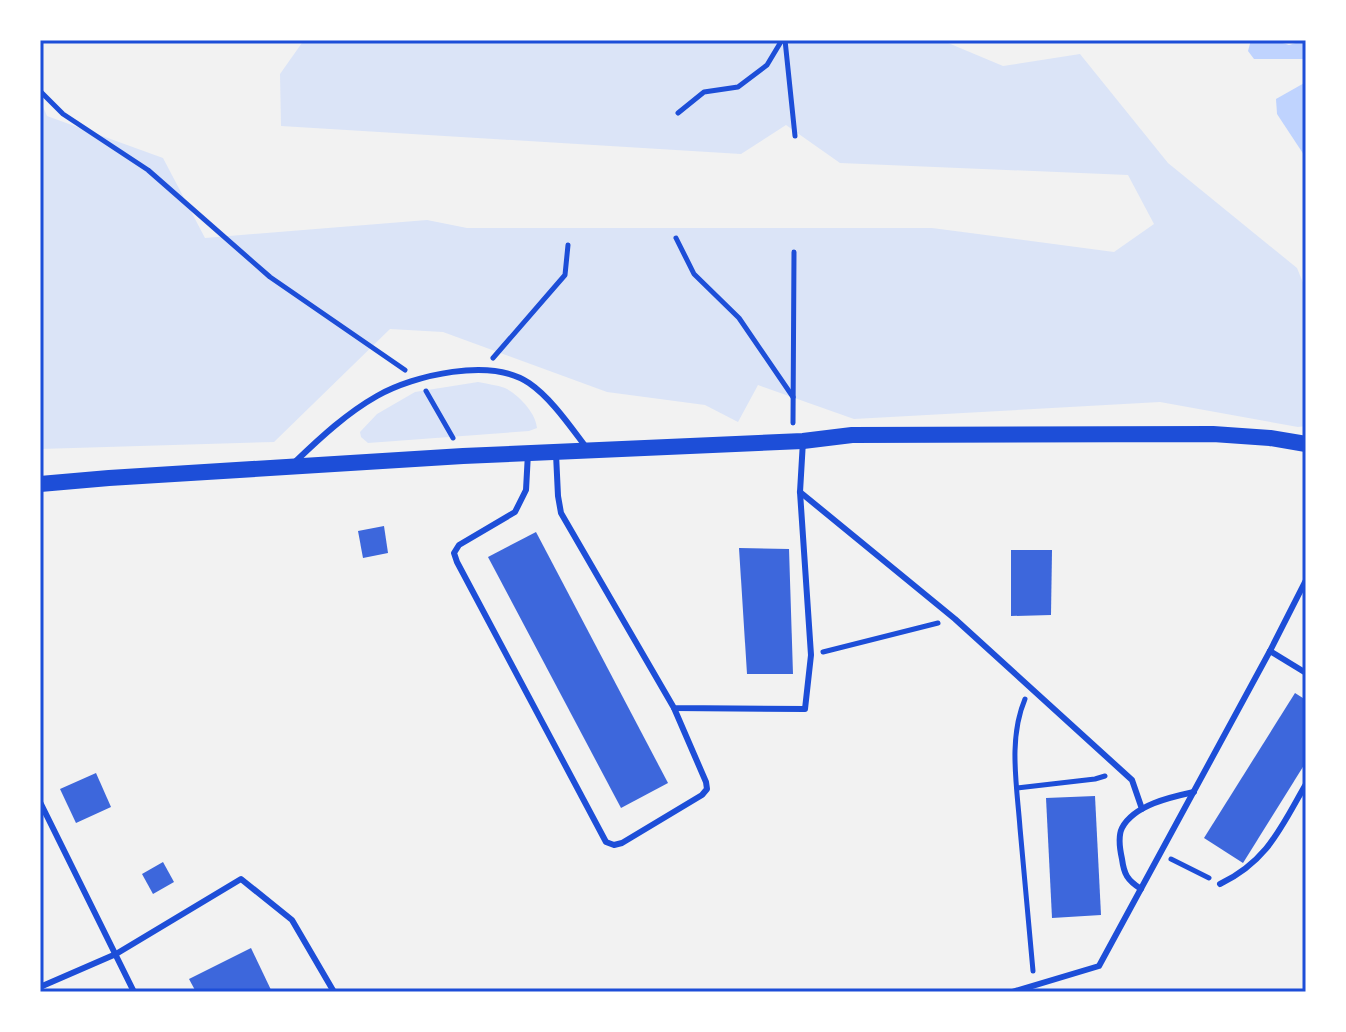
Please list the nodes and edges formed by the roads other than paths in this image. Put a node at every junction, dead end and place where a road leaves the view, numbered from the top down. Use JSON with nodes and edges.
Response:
{"nodes":[{"id":1,"x":798,"y":441,"type":"junction"},
{"id":2,"x":1306,"y":444,"type":"edge"},
{"id":3,"x":589,"y":450,"type":"junction"},
{"id":4,"x":556,"y":451,"type":"junction"},
{"id":5,"x":528,"y":453,"type":"junction"},
{"id":6,"x":291,"y":466,"type":"junction"},
{"id":7,"x":40,"y":484,"type":"edge"},
{"id":8,"x":800,"y":492,"type":"junction"},
{"id":9,"x":1306,"y":580,"type":"edge"},
{"id":10,"x":1270,"y":651,"type":"junction"},
{"id":11,"x":1306,"y":673,"type":"edge"},
{"id":12,"x":674,"y":708,"type":"junction"},
{"id":13,"x":1306,"y":784,"type":"edge"},
{"id":14,"x":1194,"y":792,"type":"junction"},
{"id":15,"x":40,"y":802,"type":"edge"},
{"id":16,"x":1142,"y":809,"type":"junction"},
{"id":17,"x":1220,"y":884,"type":"road end"},
{"id":18,"x":1141,"y":889,"type":"junction"},
{"id":19,"x":116,"y":954,"type":"junction"},
{"id":20,"x":40,"y":987,"type":"edge"},
{"id":21,"x":134,"y":992,"type":"edge"},
{"id":22,"x":334,"y":992,"type":"edge"},
{"id":23,"x":1012,"y":992,"type":"edge"}],
"edges":[{"from":1,"to":2,"type":"main road"},
{"from":1,"to":3,"type":"main road"},
{"from":1,"to":8,"type":"lane"},
{"from":3,"to":4,"type":"main road"},
{"from":3,"to":6,"type":"lane"},
{"from":4,"to":5,"type":"main road"},
{"from":4,"to":12,"type":"lane"},
{"from":5,"to":6,"type":"main road"},
{"from":5,"to":12,"type":"lane"},
{"from":6,"to":7,"type":"main road"},
{"from":8,"to":12,"type":"lane"},
{"from":8,"to":16,"type":"lane"},
{"from":9,"to":10,"type":"lane"},
{"from":10,"to":11,"type":"lane"},
{"from":10,"to":14,"type":"lane"},
{"from":13,"to":17,"type":"lane"},
{"from":14,"to":16,"type":"lane"},
{"from":14,"to":18,"type":"lane"},
{"from":15,"to":19,"type":"lane"},
{"from":16,"to":18,"type":"lane"},
{"from":18,"to":23,"type":"lane"},
{"from":19,"to":20,"type":"lane"},
{"from":19,"to":21,"type":"lane"},
{"from":19,"to":22,"type":"lane"}]}
